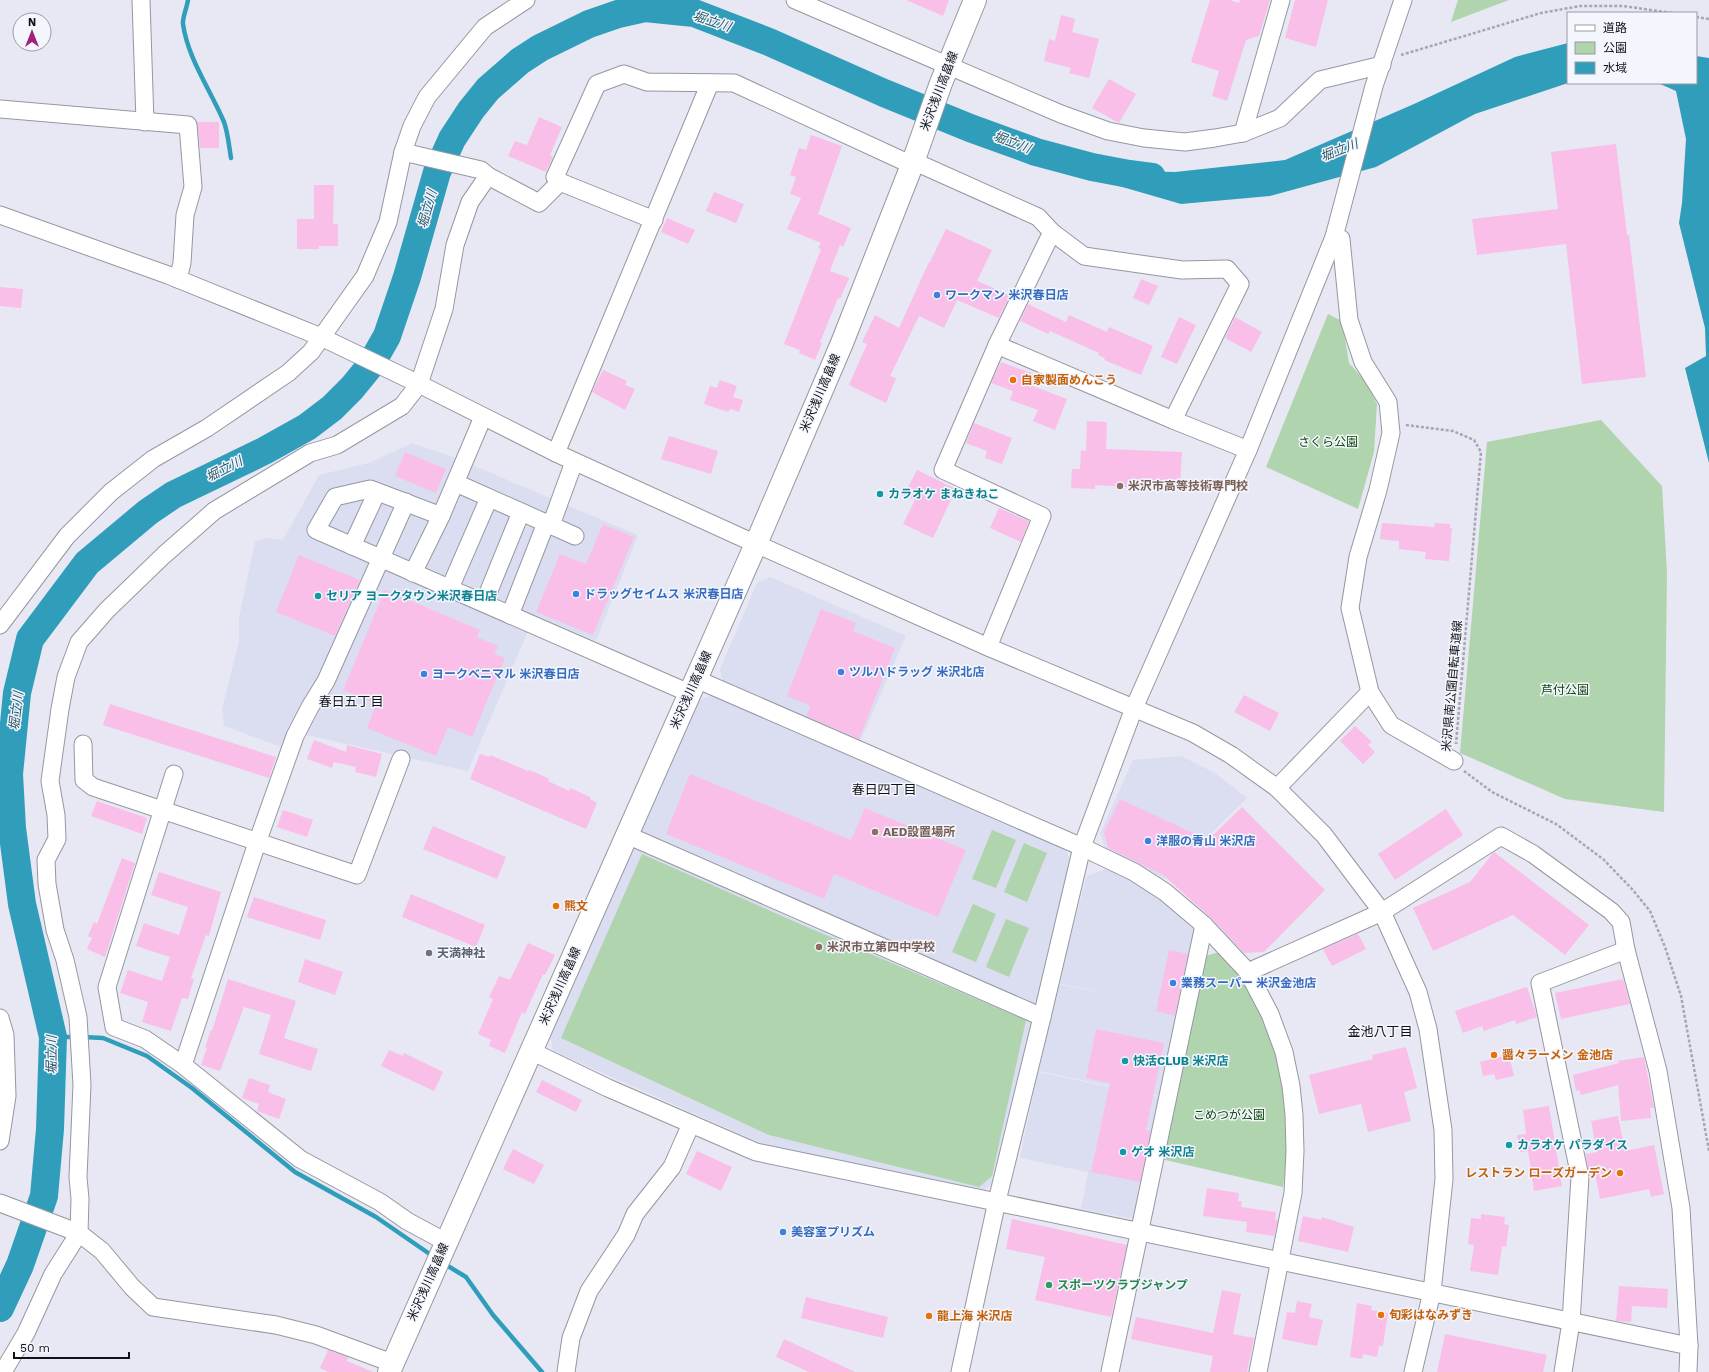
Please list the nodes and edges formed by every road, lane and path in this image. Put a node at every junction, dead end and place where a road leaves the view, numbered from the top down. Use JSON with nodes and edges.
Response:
{"nodes":[{"id":1,"x":141,"y":0,"type":"edge"},
{"id":2,"x":526,"y":0,"type":"edge"},
{"id":3,"x":795,"y":0,"type":"edge"},
{"id":4,"x":975,"y":0,"type":"edge"},
{"id":5,"x":1281,"y":0,"type":"edge"},
{"id":6,"x":1403,"y":0,"type":"edge"},
{"id":7,"x":1665,"y":12,"type":"edge"},
{"id":8,"x":1697,"y":17,"type":"edge"},
{"id":9,"x":1709,"y":19,"type":"edge"},
{"id":10,"x":1397,"y":56,"type":"dead end"},
{"id":11,"x":1382,"y":65,"type":"junction"},
{"id":12,"x":945,"y":74,"type":"junction"},
{"id":13,"x":710,"y":83,"type":"junction"},
{"id":14,"x":0,"y":109,"type":"edge"},
{"id":15,"x":145,"y":122,"type":"junction"},
{"id":16,"x":1243,"y":133,"type":"junction"},
{"id":17,"x":403,"y":152,"type":"junction"},
{"id":18,"x":912,"y":163,"type":"junction"},
{"id":19,"x":485,"y":173,"type":"junction"},
{"id":20,"x":560,"y":182,"type":"junction"},
{"id":21,"x":0,"y":215,"type":"edge"},
{"id":22,"x":654,"y":220,"type":"junction"},
{"id":23,"x":1052,"y":232,"type":"junction"},
{"id":24,"x":1334,"y":237,"type":"junction"},
{"id":25,"x":178,"y":279,"type":"junction"},
{"id":26,"x":321,"y":337,"type":"junction"},
{"id":27,"x":997,"y":345,"type":"junction"},
{"id":28,"x":419,"y":384,"type":"junction"},
{"id":29,"x":484,"y":417,"type":"junction"},
{"id":30,"x":1173,"y":420,"type":"junction"},
{"id":31,"x":1398,"y":424,"type":"dead end"},
{"id":32,"x":1248,"y":450,"type":"junction"},
{"id":33,"x":556,"y":453,"type":"junction"},
{"id":34,"x":574,"y":462,"type":"junction"},
{"id":35,"x":456,"y":483,"type":"junction"},
{"id":36,"x":377,"y":492,"type":"junction"},
{"id":37,"x":489,"y":498,"type":"junction"},
{"id":38,"x":406,"y":502,"type":"junction"},
{"id":39,"x":521,"y":512,"type":"junction"},
{"id":40,"x":441,"y":516,"type":"junction"},
{"id":41,"x":548,"y":524,"type":"junction"},
{"id":42,"x":575,"y":536,"type":"dead end"},
{"id":43,"x":756,"y":544,"type":"junction"},
{"id":44,"x":352,"y":546,"type":"junction"},
{"id":45,"x":381,"y":558,"type":"junction"},
{"id":46,"x":414,"y":573,"type":"junction"},
{"id":47,"x":450,"y":588,"type":"junction"},
{"id":48,"x":484,"y":604,"type":"junction"},
{"id":49,"x":510,"y":615,"type":"junction"},
{"id":50,"x":0,"y":625,"type":"edge"},
{"id":51,"x":988,"y":647,"type":"junction"},
{"id":52,"x":692,"y":686,"type":"junction"},
{"id":53,"x":1370,"y":692,"type":"junction"},
{"id":54,"x":1134,"y":708,"type":"junction"},
{"id":55,"x":83,"y":744,"type":"dead end"},
{"id":56,"x":401,"y":759,"type":"dead end"},
{"id":57,"x":1454,"y":761,"type":"junction"},
{"id":58,"x":174,"y":774,"type":"dead end"},
{"id":59,"x":1277,"y":788,"type":"junction"},
{"id":60,"x":162,"y":811,"type":"junction"},
{"id":61,"x":627,"y":835,"type":"junction"},
{"id":62,"x":257,"y":843,"type":"junction"},
{"id":63,"x":1082,"y":847,"type":"junction"},
{"id":64,"x":1382,"y":912,"type":"junction"},
{"id":65,"x":1204,"y":925,"type":"junction"},
{"id":66,"x":1626,"y":950,"type":"junction"},
{"id":67,"x":1248,"y":972,"type":"junction"},
{"id":68,"x":1042,"y":1017,"type":"junction"},
{"id":69,"x":0,"y":1018,"type":"edge"},
{"id":70,"x":531,"y":1051,"type":"junction"},
{"id":71,"x":182,"y":1065,"type":"junction"},
{"id":72,"x":691,"y":1124,"type":"junction"},
{"id":73,"x":0,"y":1141,"type":"edge"},
{"id":74,"x":1709,"y":1151,"type":"edge"},
{"id":75,"x":997,"y":1201,"type":"junction"},
{"id":76,"x":0,"y":1203,"type":"edge"},
{"id":77,"x":1139,"y":1231,"type":"junction"},
{"id":78,"x":79,"y":1233,"type":"junction"},
{"id":79,"x":446,"y":1242,"type":"junction"},
{"id":80,"x":1280,"y":1260,"type":"junction"},
{"id":81,"x":1432,"y":1292,"type":"junction"},
{"id":82,"x":1571,"y":1322,"type":"junction"},
{"id":83,"x":1689,"y":1346,"type":"junction"},
{"id":84,"x":391,"y":1369,"type":"edge"},
{"id":85,"x":3,"y":1372,"type":"edge"},
{"id":86,"x":566,"y":1372,"type":"edge"},
{"id":87,"x":960,"y":1372,"type":"edge"},
{"id":88,"x":1110,"y":1372,"type":"edge"},
{"id":89,"x":1258,"y":1372,"type":"edge"},
{"id":90,"x":1414,"y":1372,"type":"edge"},
{"id":91,"x":1564,"y":1372,"type":"edge"},
{"id":92,"x":1688,"y":1372,"type":"edge"}],
"edges":[{"from":1,"to":15,"type":"street"},
{"from":2,"to":17,"type":"street"},
{"from":3,"to":12,"type":"street"},
{"from":4,"to":12,"type":"main road","name":"米沢浅川高畠線"},
{"from":5,"to":16,"type":"street"},
{"from":6,"to":11,"type":"street"},
{"from":7,"to":10,"type":"path"},
{"from":8,"to":9,"type":"path"},
{"from":11,"to":16,"type":"street"},
{"from":11,"to":24,"type":"street"},
{"from":12,"to":16,"type":"street"},
{"from":12,"to":18,"type":"main road","name":"米沢浅川高畠線"},
{"from":13,"to":18,"type":"street"},
{"from":13,"to":20,"type":"street"},
{"from":13,"to":22,"type":"street"},
{"from":14,"to":15,"type":"street"},
{"from":15,"to":25,"type":"street"},
{"from":17,"to":19,"type":"street"},
{"from":17,"to":26,"type":"street"},
{"from":18,"to":23,"type":"street"},
{"from":18,"to":43,"type":"main road","name":"米沢浅川高畠線"},
{"from":19,"to":20,"type":"street"},
{"from":19,"to":28,"type":"street"},
{"from":20,"to":22,"type":"street"},
{"from":21,"to":25,"type":"street"},
{"from":22,"to":33,"type":"street"},
{"from":23,"to":27,"type":"street"},
{"from":23,"to":30,"type":"street"},
{"from":24,"to":32,"type":"street"},
{"from":24,"to":53,"type":"street"},
{"from":25,"to":26,"type":"street"},
{"from":26,"to":28,"type":"street"},
{"from":26,"to":50,"type":"street"},
{"from":27,"to":30,"type":"street"},
{"from":27,"to":51,"type":"street"},
{"from":28,"to":29,"type":"street"},
{"from":28,"to":78,"type":"street"},
{"from":29,"to":33,"type":"street"},
{"from":29,"to":35,"type":"street"},
{"from":30,"to":32,"type":"street"},
{"from":31,"to":57,"type":"path","name":"米沢県南公園自転車道線"},
{"from":32,"to":54,"type":"street"},
{"from":33,"to":34,"type":"street"},
{"from":34,"to":41,"type":"street"},
{"from":34,"to":43,"type":"street"},
{"from":35,"to":37,"type":"street"},
{"from":35,"to":40,"type":"street"},
{"from":36,"to":38,"type":"street"},
{"from":36,"to":44,"type":"street"},
{"from":36,"to":44,"type":"street"},
{"from":37,"to":39,"type":"street"},
{"from":37,"to":47,"type":"street"},
{"from":38,"to":40,"type":"street"},
{"from":38,"to":45,"type":"street"},
{"from":39,"to":41,"type":"street"},
{"from":39,"to":48,"type":"street"},
{"from":40,"to":46,"type":"street"},
{"from":41,"to":42,"type":"street"},
{"from":41,"to":49,"type":"street"},
{"from":43,"to":51,"type":"street"},
{"from":43,"to":52,"type":"main road","name":"米沢浅川高畠線"},
{"from":44,"to":45,"type":"street"},
{"from":45,"to":46,"type":"street"},
{"from":45,"to":62,"type":"street"},
{"from":46,"to":47,"type":"street"},
{"from":47,"to":48,"type":"street"},
{"from":48,"to":49,"type":"street"},
{"from":49,"to":52,"type":"street"},
{"from":51,"to":54,"type":"street"},
{"from":52,"to":61,"type":"main road","name":"米沢浅川高畠線"},
{"from":52,"to":63,"type":"street"},
{"from":53,"to":57,"type":"street"},
{"from":53,"to":59,"type":"street"},
{"from":54,"to":59,"type":"street"},
{"from":54,"to":63,"type":"street"},
{"from":55,"to":60,"type":"street"},
{"from":56,"to":62,"type":"street"},
{"from":57,"to":74,"type":"path","name":"米沢県南公園自転車道線"},
{"from":58,"to":60,"type":"street"},
{"from":59,"to":64,"type":"street"},
{"from":60,"to":62,"type":"street"},
{"from":60,"to":71,"type":"street"},
{"from":61,"to":68,"type":"street"},
{"from":61,"to":70,"type":"main road","name":"米沢浅川高畠線"},
{"from":62,"to":71,"type":"street"},
{"from":63,"to":65,"type":"street"},
{"from":63,"to":68,"type":"street"},
{"from":64,"to":66,"type":"street"},
{"from":64,"to":67,"type":"street"},
{"from":64,"to":81,"type":"street"},
{"from":65,"to":67,"type":"street"},
{"from":65,"to":77,"type":"street"},
{"from":66,"to":82,"type":"street"},
{"from":66,"to":83,"type":"street"},
{"from":67,"to":80,"type":"street"},
{"from":68,"to":75,"type":"street"},
{"from":69,"to":73,"type":"street"},
{"from":70,"to":72,"type":"street"},
{"from":70,"to":79,"type":"main road","name":"米沢浅川高畠線"},
{"from":71,"to":79,"type":"street"},
{"from":72,"to":75,"type":"street"},
{"from":72,"to":86,"type":"street"},
{"from":75,"to":77,"type":"street"},
{"from":75,"to":87,"type":"street"},
{"from":76,"to":78,"type":"street"},
{"from":77,"to":80,"type":"street"},
{"from":77,"to":88,"type":"street"},
{"from":78,"to":84,"type":"street"},
{"from":78,"to":85,"type":"street"},
{"from":79,"to":84,"type":"main road","name":"米沢浅川高畠線"},
{"from":80,"to":81,"type":"street"},
{"from":80,"to":89,"type":"street"},
{"from":81,"to":82,"type":"street"},
{"from":81,"to":90,"type":"street"},
{"from":82,"to":83,"type":"street"},
{"from":82,"to":91,"type":"street"},
{"from":83,"to":92,"type":"street"}]}
